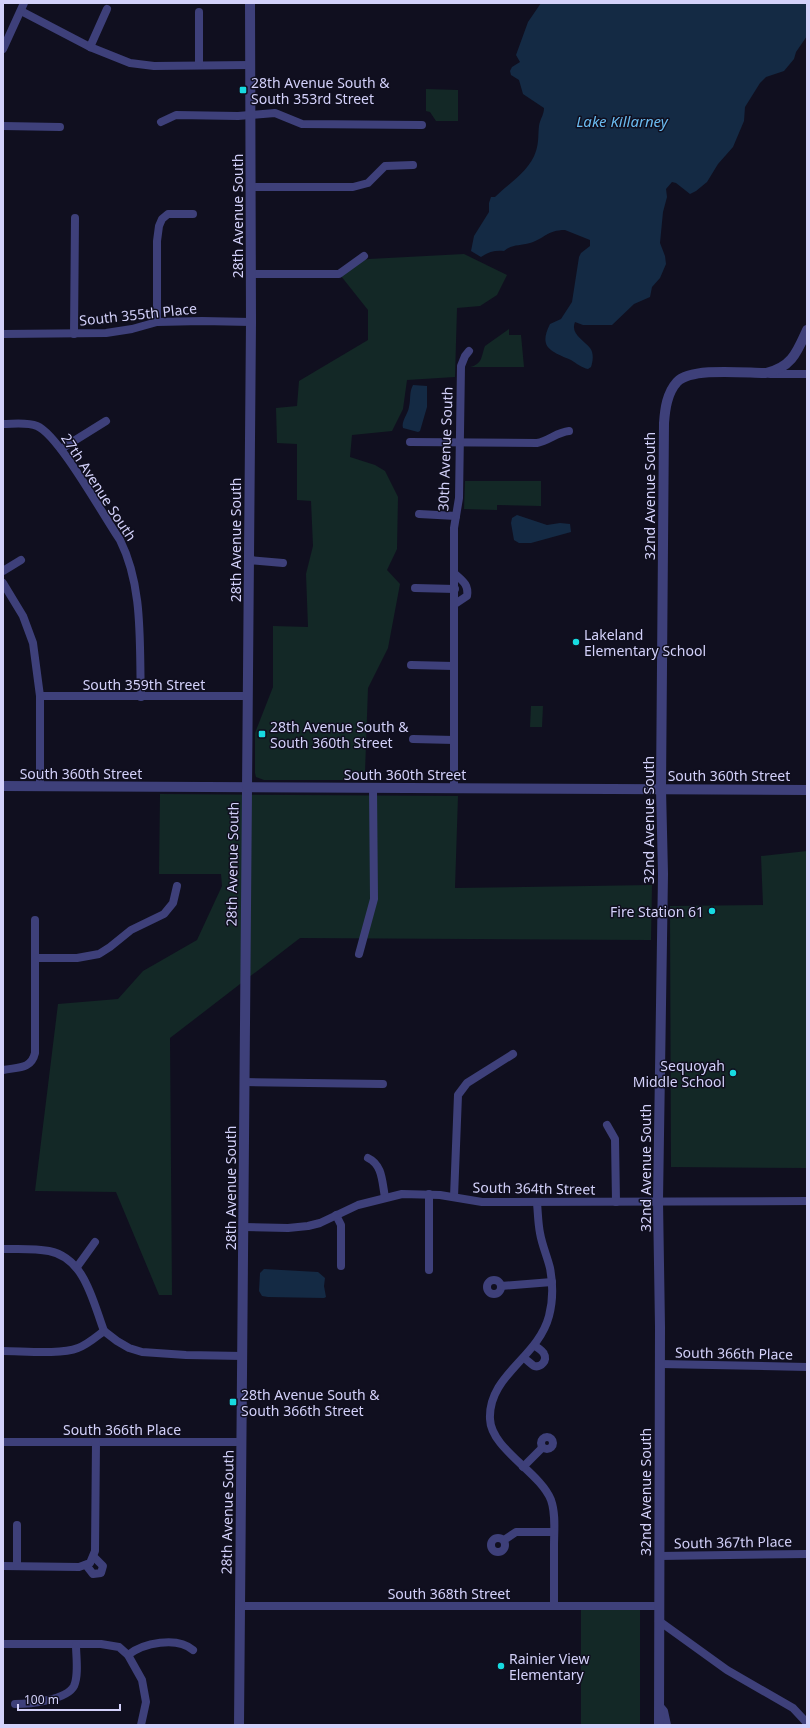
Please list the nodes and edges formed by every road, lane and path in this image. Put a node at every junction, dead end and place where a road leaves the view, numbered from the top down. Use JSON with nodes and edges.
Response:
{"nodes":[{"id":1,"x":250,"y":3,"type":"edge"},
{"id":2,"x":22,"y":7,"type":"edge"},
{"id":3,"x":107,"y":9,"type":"dead end"},
{"id":4,"x":199,"y":12,"type":"dead end"},
{"id":5,"x":90,"y":47,"type":"junction"},
{"id":6,"x":3,"y":50,"type":"edge"},
{"id":7,"x":199,"y":64,"type":"junction"},
{"id":8,"x":250,"y":65,"type":"junction"},
{"id":9,"x":250,"y":115,"type":"junction"},
{"id":10,"x":161,"y":122,"type":"dead end"},
{"id":11,"x":422,"y":125,"type":"dead end"},
{"id":12,"x":3,"y":126,"type":"edge"},
{"id":13,"x":60,"y":127,"type":"dead end"},
{"id":14,"x":413,"y":166,"type":"dead end"},
{"id":15,"x":251,"y":187,"type":"junction"},
{"id":16,"x":193,"y":214,"type":"dead end"},
{"id":17,"x":75,"y":218,"type":"dead end"},
{"id":18,"x":364,"y":256,"type":"dead end"},
{"id":19,"x":251,"y":274,"type":"junction"},
{"id":20,"x":157,"y":322,"type":"junction"},
{"id":21,"x":251,"y":322,"type":"junction"},
{"id":22,"x":807,"y":330,"type":"edge"},
{"id":23,"x":3,"y":334,"type":"edge"},
{"id":24,"x":74,"y":334,"type":"junction"},
{"id":25,"x":469,"y":351,"type":"dead end"},
{"id":26,"x":766,"y":374,"type":"junction"},
{"id":27,"x":807,"y":374,"type":"edge"},
{"id":28,"x":106,"y":421,"type":"dead end"},
{"id":29,"x":3,"y":424,"type":"edge"},
{"id":30,"x":569,"y":431,"type":"dead end"},
{"id":31,"x":410,"y":442,"type":"dead end"},
{"id":32,"x":460,"y":443,"type":"junction"},
{"id":33,"x":61,"y":449,"type":"junction"},
{"id":34,"x":419,"y":514,"type":"dead end"},
{"id":35,"x":456,"y":516,"type":"junction"},
{"id":36,"x":21,"y":560,"type":"dead end"},
{"id":37,"x":249,"y":560,"type":"junction"},
{"id":38,"x":283,"y":563,"type":"dead end"},
{"id":39,"x":3,"y":571,"type":"edge"},
{"id":40,"x":454,"y":574,"type":"junction"},
{"id":41,"x":3,"y":583,"type":"edge"},
{"id":42,"x":415,"y":588,"type":"dead end"},
{"id":43,"x":455,"y":589,"type":"junction"},
{"id":44,"x":454,"y":604,"type":"junction"},
{"id":45,"x":410,"y":665,"type":"dead end"},
{"id":46,"x":454,"y":666,"type":"junction"},
{"id":47,"x":40,"y":696,"type":"junction"},
{"id":48,"x":248,"y":696,"type":"junction"},
{"id":49,"x":141,"y":697,"type":"junction"},
{"id":50,"x":413,"y":739,"type":"dead end"},
{"id":51,"x":454,"y":740,"type":"junction"},
{"id":52,"x":3,"y":786,"type":"edge"},
{"id":53,"x":40,"y":786,"type":"junction"},
{"id":54,"x":247,"y":787,"type":"junction"},
{"id":55,"x":373,"y":788,"type":"junction"},
{"id":56,"x":454,"y":788,"type":"junction"},
{"id":57,"x":661,"y":789,"type":"junction"},
{"id":58,"x":807,"y":790,"type":"edge"},
{"id":59,"x":177,"y":886,"type":"dead end"},
{"id":60,"x":35,"y":920,"type":"dead end"},
{"id":61,"x":360,"y":954,"type":"dead end"},
{"id":62,"x":35,"y":958,"type":"junction"},
{"id":63,"x":513,"y":1054,"type":"dead end"},
{"id":64,"x":3,"y":1070,"type":"edge"},
{"id":65,"x":244,"y":1082,"type":"junction"},
{"id":66,"x":383,"y":1084,"type":"dead end"},
{"id":67,"x":607,"y":1125,"type":"dead end"},
{"id":68,"x":368,"y":1158,"type":"dead end"},
{"id":69,"x":429,"y":1194,"type":"junction"},
{"id":70,"x":385,"y":1197,"type":"junction"},
{"id":71,"x":454,"y":1197,"type":"junction"},
{"id":72,"x":807,"y":1200,"type":"edge"},
{"id":73,"x":658,"y":1201,"type":"junction"},
{"id":74,"x":616,"y":1202,"type":"junction"},
{"id":75,"x":537,"y":1203,"type":"junction"},
{"id":76,"x":336,"y":1215,"type":"junction"},
{"id":77,"x":244,"y":1227,"type":"junction"},
{"id":78,"x":95,"y":1242,"type":"dead end"},
{"id":79,"x":3,"y":1249,"type":"edge"},
{"id":80,"x":341,"y":1266,"type":"dead end"},
{"id":81,"x":77,"y":1267,"type":"junction"},
{"id":82,"x":428,"y":1270,"type":"dead end"},
{"id":83,"x":552,"y":1282,"type":"junction"},
{"id":84,"x":501,"y":1286,"type":"dead end"},
{"id":85,"x":104,"y":1331,"type":"junction"},
{"id":86,"x":535,"y":1346,"type":"junction"},
{"id":87,"x":3,"y":1351,"type":"edge"},
{"id":88,"x":243,"y":1356,"type":"junction"},
{"id":89,"x":524,"y":1358,"type":"junction"},
{"id":90,"x":660,"y":1364,"type":"junction"},
{"id":91,"x":807,"y":1367,"type":"edge"},
{"id":92,"x":3,"y":1442,"type":"edge"},
{"id":93,"x":96,"y":1442,"type":"junction"},
{"id":94,"x":242,"y":1442,"type":"junction"},
{"id":95,"x":542,"y":1448,"type":"dead end"},
{"id":96,"x":523,"y":1467,"type":"junction"},
{"id":97,"x":17,"y":1525,"type":"dead end"},
{"id":98,"x":554,"y":1532,"type":"junction"},
{"id":99,"x":504,"y":1540,"type":"dead end"},
{"id":100,"x":807,"y":1554,"type":"edge"},
{"id":101,"x":659,"y":1556,"type":"junction"},
{"id":102,"x":3,"y":1566,"type":"edge"},
{"id":103,"x":16,"y":1566,"type":"junction"},
{"id":104,"x":240,"y":1606,"type":"junction"},
{"id":105,"x":554,"y":1606,"type":"junction"},
{"id":106,"x":659,"y":1606,"type":"junction"},
{"id":107,"x":659,"y":1621,"type":"junction"},
{"id":108,"x":3,"y":1644,"type":"edge"},
{"id":109,"x":76,"y":1644,"type":"junction"},
{"id":110,"x":193,"y":1650,"type":"dead end"},
{"id":111,"x":128,"y":1655,"type":"junction"},
{"id":112,"x":15,"y":1704,"type":"dead end"},
{"id":113,"x":659,"y":1705,"type":"junction"},
{"id":114,"x":807,"y":1723,"type":"edge"},
{"id":115,"x":142,"y":1725,"type":"edge"},
{"id":116,"x":239,"y":1725,"type":"edge"},
{"id":117,"x":658,"y":1725,"type":"edge"},
{"id":118,"x":667,"y":1725,"type":"edge"}],
"edges":[{"from":1,"to":8,"type":"street","name":"28th Avenue South"},
{"from":2,"to":5,"type":"street"},
{"from":2,"to":6,"type":"street"},
{"from":3,"to":5,"type":"street"},
{"from":4,"to":7,"type":"street"},
{"from":5,"to":7,"type":"street"},
{"from":7,"to":8,"type":"street"},
{"from":8,"to":9,"type":"street","name":"28th Avenue South"},
{"from":9,"to":10,"type":"street"},
{"from":9,"to":11,"type":"street"},
{"from":9,"to":15,"type":"street","name":"28th Avenue South"},
{"from":12,"to":13,"type":"street"},
{"from":14,"to":15,"type":"street"},
{"from":15,"to":19,"type":"street","name":"28th Avenue South"},
{"from":16,"to":20,"type":"street"},
{"from":17,"to":24,"type":"street"},
{"from":18,"to":19,"type":"street"},
{"from":19,"to":21,"type":"street","name":"28th Avenue South"},
{"from":20,"to":21,"type":"street","name":"South 355th Place"},
{"from":20,"to":24,"type":"street","name":"South 355th Place"},
{"from":21,"to":37,"type":"street","name":"28th Avenue South"},
{"from":22,"to":26,"type":"street"},
{"from":23,"to":24,"type":"street","name":"South 355th Place"},
{"from":25,"to":32,"type":"street","name":"30th Avenue South"},
{"from":26,"to":27,"type":"street"},
{"from":26,"to":57,"type":"street","name":"32nd Avenue South"},
{"from":28,"to":33,"type":"street"},
{"from":29,"to":33,"type":"street","name":"27th Avenue South"},
{"from":30,"to":32,"type":"street"},
{"from":31,"to":32,"type":"street"},
{"from":32,"to":35,"type":"street","name":"30th Avenue South"},
{"from":33,"to":49,"type":"street","name":"27th Avenue South"},
{"from":34,"to":35,"type":"street"},
{"from":35,"to":40,"type":"street","name":"30th Avenue South"},
{"from":36,"to":39,"type":"street"},
{"from":37,"to":38,"type":"street"},
{"from":37,"to":48,"type":"street","name":"28th Avenue South"},
{"from":40,"to":43,"type":"street","name":"30th Avenue South"},
{"from":40,"to":44,"type":"street"},
{"from":41,"to":47,"type":"street"},
{"from":42,"to":43,"type":"street"},
{"from":43,"to":44,"type":"street","name":"30th Avenue South"},
{"from":44,"to":46,"type":"street","name":"30th Avenue South"},
{"from":45,"to":46,"type":"street"},
{"from":46,"to":51,"type":"street","name":"30th Avenue South"},
{"from":47,"to":49,"type":"street","name":"South 359th Street"},
{"from":47,"to":53,"type":"street"},
{"from":48,"to":49,"type":"street","name":"South 359th Street"},
{"from":48,"to":54,"type":"street","name":"28th Avenue South"},
{"from":50,"to":51,"type":"street"},
{"from":51,"to":56,"type":"street","name":"30th Avenue South"},
{"from":52,"to":53,"type":"street","name":"South 360th Street"},
{"from":53,"to":54,"type":"street","name":"South 360th Street"},
{"from":54,"to":55,"type":"street","name":"South 360th Street"},
{"from":54,"to":65,"type":"street","name":"28th Avenue South"},
{"from":55,"to":56,"type":"street","name":"South 360th Street"},
{"from":55,"to":61,"type":"street"},
{"from":56,"to":57,"type":"street","name":"South 360th Street"},
{"from":57,"to":58,"type":"street","name":"South 360th Street"},
{"from":57,"to":73,"type":"street","name":"32nd Avenue South"},
{"from":59,"to":62,"type":"street"},
{"from":60,"to":62,"type":"street"},
{"from":62,"to":64,"type":"street"},
{"from":63,"to":71,"type":"street"},
{"from":65,"to":66,"type":"street"},
{"from":65,"to":77,"type":"street","name":"28th Avenue South"},
{"from":67,"to":74,"type":"street"},
{"from":68,"to":70,"type":"street"},
{"from":69,"to":70,"type":"street","name":"South 364th Street"},
{"from":69,"to":71,"type":"street","name":"South 364th Street"},
{"from":69,"to":82,"type":"street"},
{"from":70,"to":76,"type":"street","name":"South 364th Street"},
{"from":71,"to":75,"type":"street","name":"South 364th Street"},
{"from":72,"to":73,"type":"street","name":"South 364th Street"},
{"from":73,"to":74,"type":"street","name":"South 364th Street"},
{"from":73,"to":90,"type":"street","name":"32nd Avenue South"},
{"from":74,"to":75,"type":"street","name":"South 364th Street"},
{"from":75,"to":83,"type":"street"},
{"from":76,"to":77,"type":"street","name":"South 364th Street"},
{"from":76,"to":80,"type":"street"},
{"from":77,"to":88,"type":"street","name":"28th Avenue South"},
{"from":78,"to":81,"type":"street"},
{"from":79,"to":81,"type":"street"},
{"from":81,"to":85,"type":"street"},
{"from":83,"to":84,"type":"street"},
{"from":83,"to":86,"type":"street"},
{"from":85,"to":87,"type":"street"},
{"from":85,"to":88,"type":"street"},
{"from":86,"to":89,"type":"street"},
{"from":86,"to":89,"type":"street"},
{"from":88,"to":94,"type":"street","name":"28th Avenue South"},
{"from":89,"to":96,"type":"street"},
{"from":90,"to":91,"type":"street","name":"South 366th Place"},
{"from":90,"to":101,"type":"street","name":"32nd Avenue South"},
{"from":92,"to":93,"type":"street","name":"South 366th Place"},
{"from":93,"to":94,"type":"street","name":"South 366th Place"},
{"from":93,"to":103,"type":"street"},
{"from":94,"to":104,"type":"street","name":"28th Avenue South"},
{"from":95,"to":96,"type":"street"},
{"from":96,"to":98,"type":"street"},
{"from":97,"to":103,"type":"street"},
{"from":98,"to":99,"type":"street"},
{"from":98,"to":105,"type":"street"},
{"from":100,"to":101,"type":"street","name":"South 367th Place"},
{"from":101,"to":106,"type":"street","name":"32nd Avenue South"},
{"from":102,"to":103,"type":"street"},
{"from":104,"to":105,"type":"street","name":"South 368th Street"},
{"from":104,"to":116,"type":"street","name":"28th Avenue South"},
{"from":105,"to":106,"type":"street","name":"South 368th Street"},
{"from":106,"to":107,"type":"street","name":"32nd Avenue South"},
{"from":107,"to":113,"type":"street","name":"32nd Avenue South"},
{"from":107,"to":114,"type":"street"},
{"from":108,"to":109,"type":"street"},
{"from":109,"to":111,"type":"street"},
{"from":109,"to":112,"type":"street"},
{"from":110,"to":111,"type":"street"},
{"from":111,"to":115,"type":"street"},
{"from":113,"to":117,"type":"street","name":"32nd Avenue South"},
{"from":113,"to":118,"type":"street"}]}
